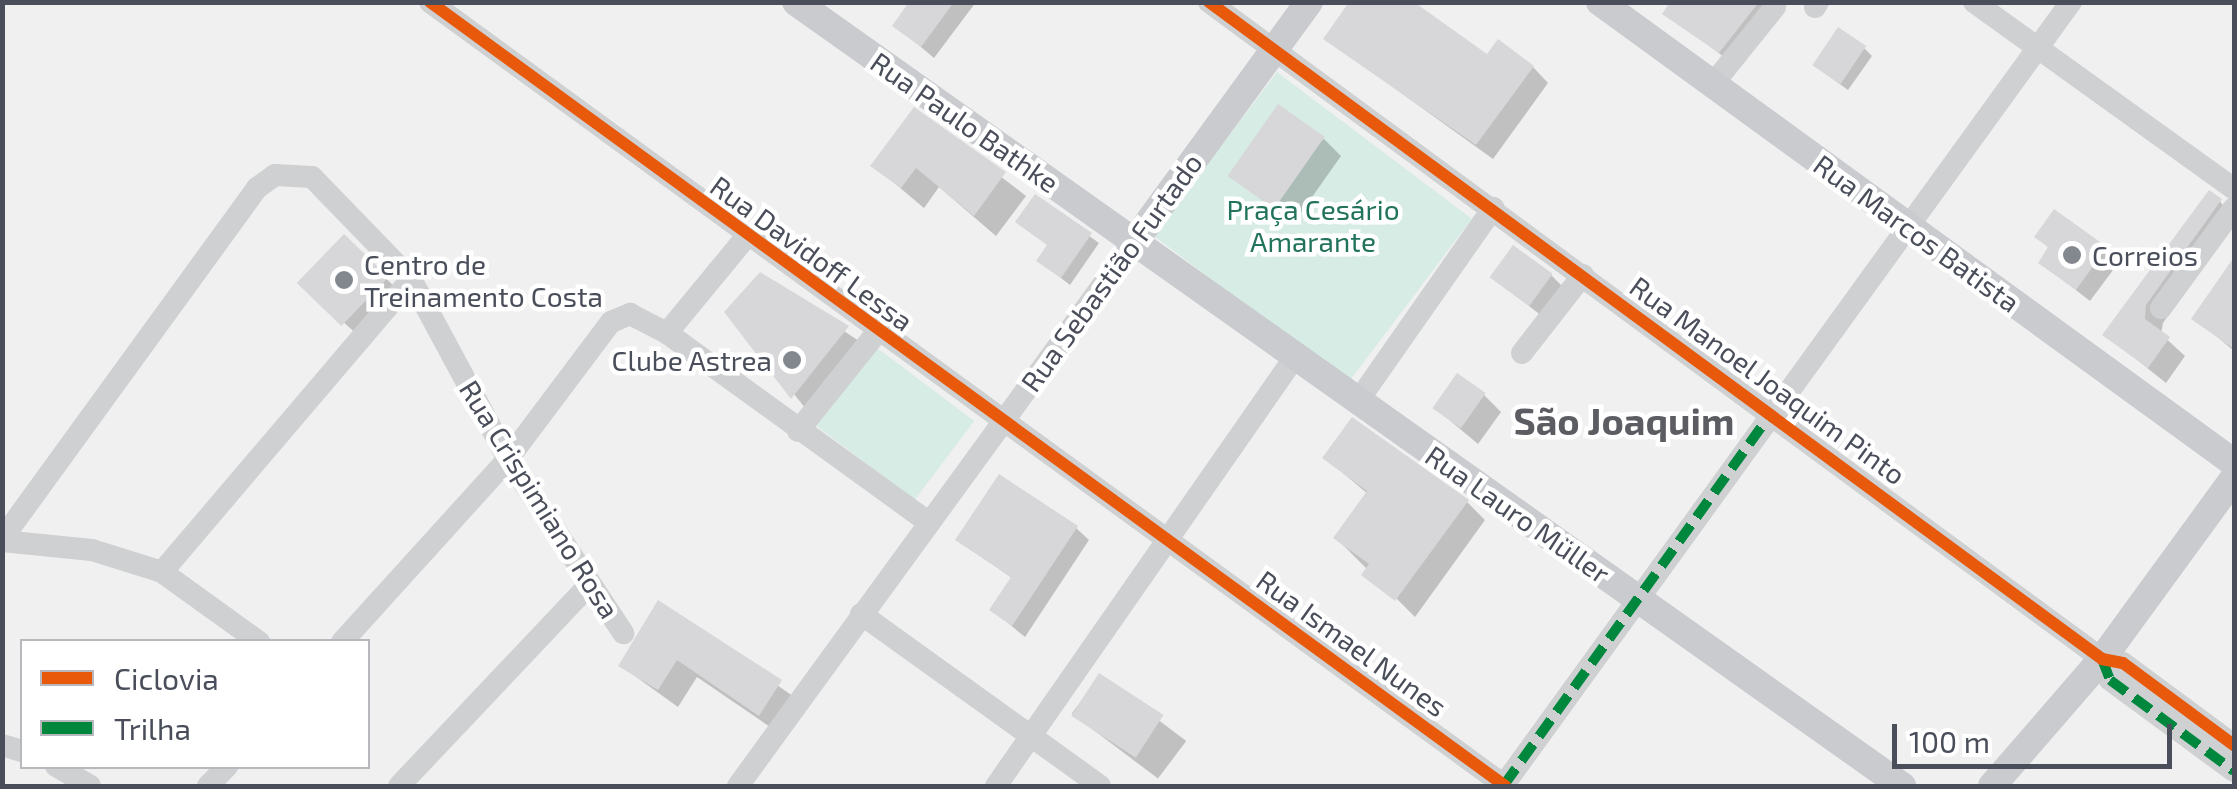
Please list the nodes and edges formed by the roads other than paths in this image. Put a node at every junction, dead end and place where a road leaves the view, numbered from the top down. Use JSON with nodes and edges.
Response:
{"nodes":[{"id":1,"x":430,"y":2,"type":"edge"},
{"id":2,"x":796,"y":2,"type":"edge"},
{"id":3,"x":1209,"y":2,"type":"edge"},
{"id":4,"x":1309,"y":2,"type":"edge"},
{"id":5,"x":1600,"y":2,"type":"edge"},
{"id":6,"x":1974,"y":2,"type":"edge"},
{"id":7,"x":2070,"y":2,"type":"edge"},
{"id":8,"x":1775,"y":8,"type":"dead end"},
{"id":9,"x":2037,"y":48,"type":"junction"},
{"id":10,"x":1274,"y":50,"type":"junction"},
{"id":11,"x":1713,"y":84,"type":"junction"},
{"id":12,"x":2234,"y":189,"type":"edge"},
{"id":13,"x":1494,"y":208,"type":"junction"},
{"id":14,"x":2234,"y":208,"type":"edge"},
{"id":15,"x":1908,"y":226,"type":"junction"},
{"id":16,"x":747,"y":236,"type":"junction"},
{"id":17,"x":1134,"y":242,"type":"junction"},
{"id":18,"x":1584,"y":274,"type":"junction"},
{"id":19,"x":411,"y":278,"type":"junction"},
{"id":20,"x":2161,"y":308,"type":"dead end"},
{"id":21,"x":878,"y":332,"type":"junction"},
{"id":22,"x":667,"y":333,"type":"junction"},
{"id":23,"x":1522,"y":353,"type":"dead end"},
{"id":24,"x":1294,"y":358,"type":"junction"},
{"id":25,"x":1358,"y":401,"type":"junction"},
{"id":26,"x":1771,"y":412,"type":"junction"},
{"id":27,"x":1001,"y":422,"type":"junction"},
{"id":28,"x":798,"y":431,"type":"junction"},
{"id":29,"x":508,"y":459,"type":"junction"},
{"id":30,"x":2234,"y":462,"type":"edge"},
{"id":31,"x":2234,"y":478,"type":"edge"},
{"id":32,"x":927,"y":521,"type":"junction"},
{"id":33,"x":1168,"y":539,"type":"junction"},
{"id":34,"x":2,"y":540,"type":"edge"},
{"id":35,"x":162,"y":572,"type":"junction"},
{"id":36,"x":590,"y":585,"type":"junction"},
{"id":37,"x":1635,"y":597,"type":"junction"},
{"id":38,"x":861,"y":614,"type":"junction"},
{"id":39,"x":623,"y":633,"type":"dead end"},
{"id":40,"x":255,"y":639,"type":"edge"},
{"id":41,"x":345,"y":639,"type":"edge"},
{"id":42,"x":2102,"y":659,"type":"junction"},
{"id":43,"x":1031,"y":736,"type":"junction"},
{"id":44,"x":2234,"y":745,"type":"edge"},
{"id":45,"x":61,"y":769,"type":"edge"},
{"id":46,"x":2234,"y":770,"type":"edge"},
{"id":47,"x":90,"y":786,"type":"edge"},
{"id":48,"x":399,"y":786,"type":"edge"},
{"id":49,"x":738,"y":786,"type":"edge"},
{"id":50,"x":996,"y":786,"type":"edge"},
{"id":51,"x":1100,"y":786,"type":"edge"},
{"id":52,"x":1504,"y":786,"type":"edge"},
{"id":53,"x":1902,"y":786,"type":"edge"},
{"id":54,"x":1992,"y":786,"type":"edge"}],
"edges":[{"from":1,"to":16,"type":"street","name":"Rua Davidoff Lessa"},
{"from":2,"to":17,"type":"main road","name":"Rua Paulo Bathke"},
{"from":3,"to":10,"type":"street","name":"Rua Manoel Joaquim Pinto"},
{"from":4,"to":10,"type":"main road","name":"Rua Sebastião Furtado"},
{"from":5,"to":11,"type":"main road","name":"Rua Marcos Batista"},
{"from":6,"to":9,"type":"street"},
{"from":7,"to":9,"type":"street"},
{"from":8,"to":11,"type":"street"},
{"from":9,"to":12,"type":"street"},
{"from":9,"to":15,"type":"street"},
{"from":10,"to":13,"type":"street","name":"Rua Manoel Joaquim Pinto"},
{"from":10,"to":17,"type":"main road","name":"Rua Sebastião Furtado"},
{"from":11,"to":15,"type":"main road","name":"Rua Marcos Batista"},
{"from":13,"to":18,"type":"street","name":"Rua Manoel Joaquim Pinto"},
{"from":13,"to":25,"type":"street"},
{"from":14,"to":20,"type":"street"},
{"from":15,"to":26,"type":"street"},
{"from":15,"to":30,"type":"main road","name":"Rua Marcos Batista"},
{"from":16,"to":21,"type":"street","name":"Rua Davidoff Lessa"},
{"from":16,"to":22,"type":"street"},
{"from":17,"to":24,"type":"main road","name":"Rua Lauro Müller"},
{"from":17,"to":27,"type":"street","name":"Rua Sebastião Furtado"},
{"from":18,"to":23,"type":"street"},
{"from":18,"to":26,"type":"street","name":"Rua Manoel Joaquim Pinto"},
{"from":19,"to":29,"type":"street","name":"Rua Crispimiano Rosa"},
{"from":19,"to":34,"type":"street","name":"Rua Crispimiano Rosa"},
{"from":19,"to":35,"type":"street"},
{"from":21,"to":27,"type":"street","name":"Rua Davidoff Lessa"},
{"from":21,"to":28,"type":"street"},
{"from":22,"to":28,"type":"street"},
{"from":22,"to":29,"type":"street"},
{"from":24,"to":25,"type":"main road","name":"Rua Lauro Müller"},
{"from":24,"to":33,"type":"street"},
{"from":25,"to":37,"type":"main road","name":"Rua Lauro Müller"},
{"from":26,"to":37,"type":"street"},
{"from":26,"to":42,"type":"street","name":"Rua Manoel Joaquim Pinto"},
{"from":27,"to":32,"type":"street","name":"Rua Sebastião Furtado"},
{"from":27,"to":33,"type":"street","name":"Rua Davidoff Lessa"},
{"from":28,"to":32,"type":"street"},
{"from":29,"to":36,"type":"street","name":"Rua Crispimiano Rosa"},
{"from":29,"to":41,"type":"street"},
{"from":31,"to":42,"type":"main road"},
{"from":32,"to":38,"type":"street","name":"Rua Sebastião Furtado"},
{"from":33,"to":43,"type":"street"},
{"from":33,"to":52,"type":"street","name":"Rua Ismael Nunes"},
{"from":34,"to":35,"type":"street"},
{"from":35,"to":40,"type":"street"},
{"from":36,"to":39,"type":"street","name":"Rua Crispimiano Rosa"},
{"from":36,"to":48,"type":"street"},
{"from":37,"to":52,"type":"street"},
{"from":37,"to":53,"type":"main road","name":"Rua Lauro Müller"},
{"from":38,"to":43,"type":"street"},
{"from":38,"to":49,"type":"street","name":"Rua Sebastião Furtado"},
{"from":42,"to":44,"type":"street","name":"Rua Manoel Joaquim Pinto"},
{"from":42,"to":46,"type":"street","name":"Rua Manoel Joaquim Pinto"},
{"from":42,"to":54,"type":"main road"},
{"from":43,"to":50,"type":"street"},
{"from":43,"to":51,"type":"street"},
{"from":45,"to":47,"type":"street"}]}
